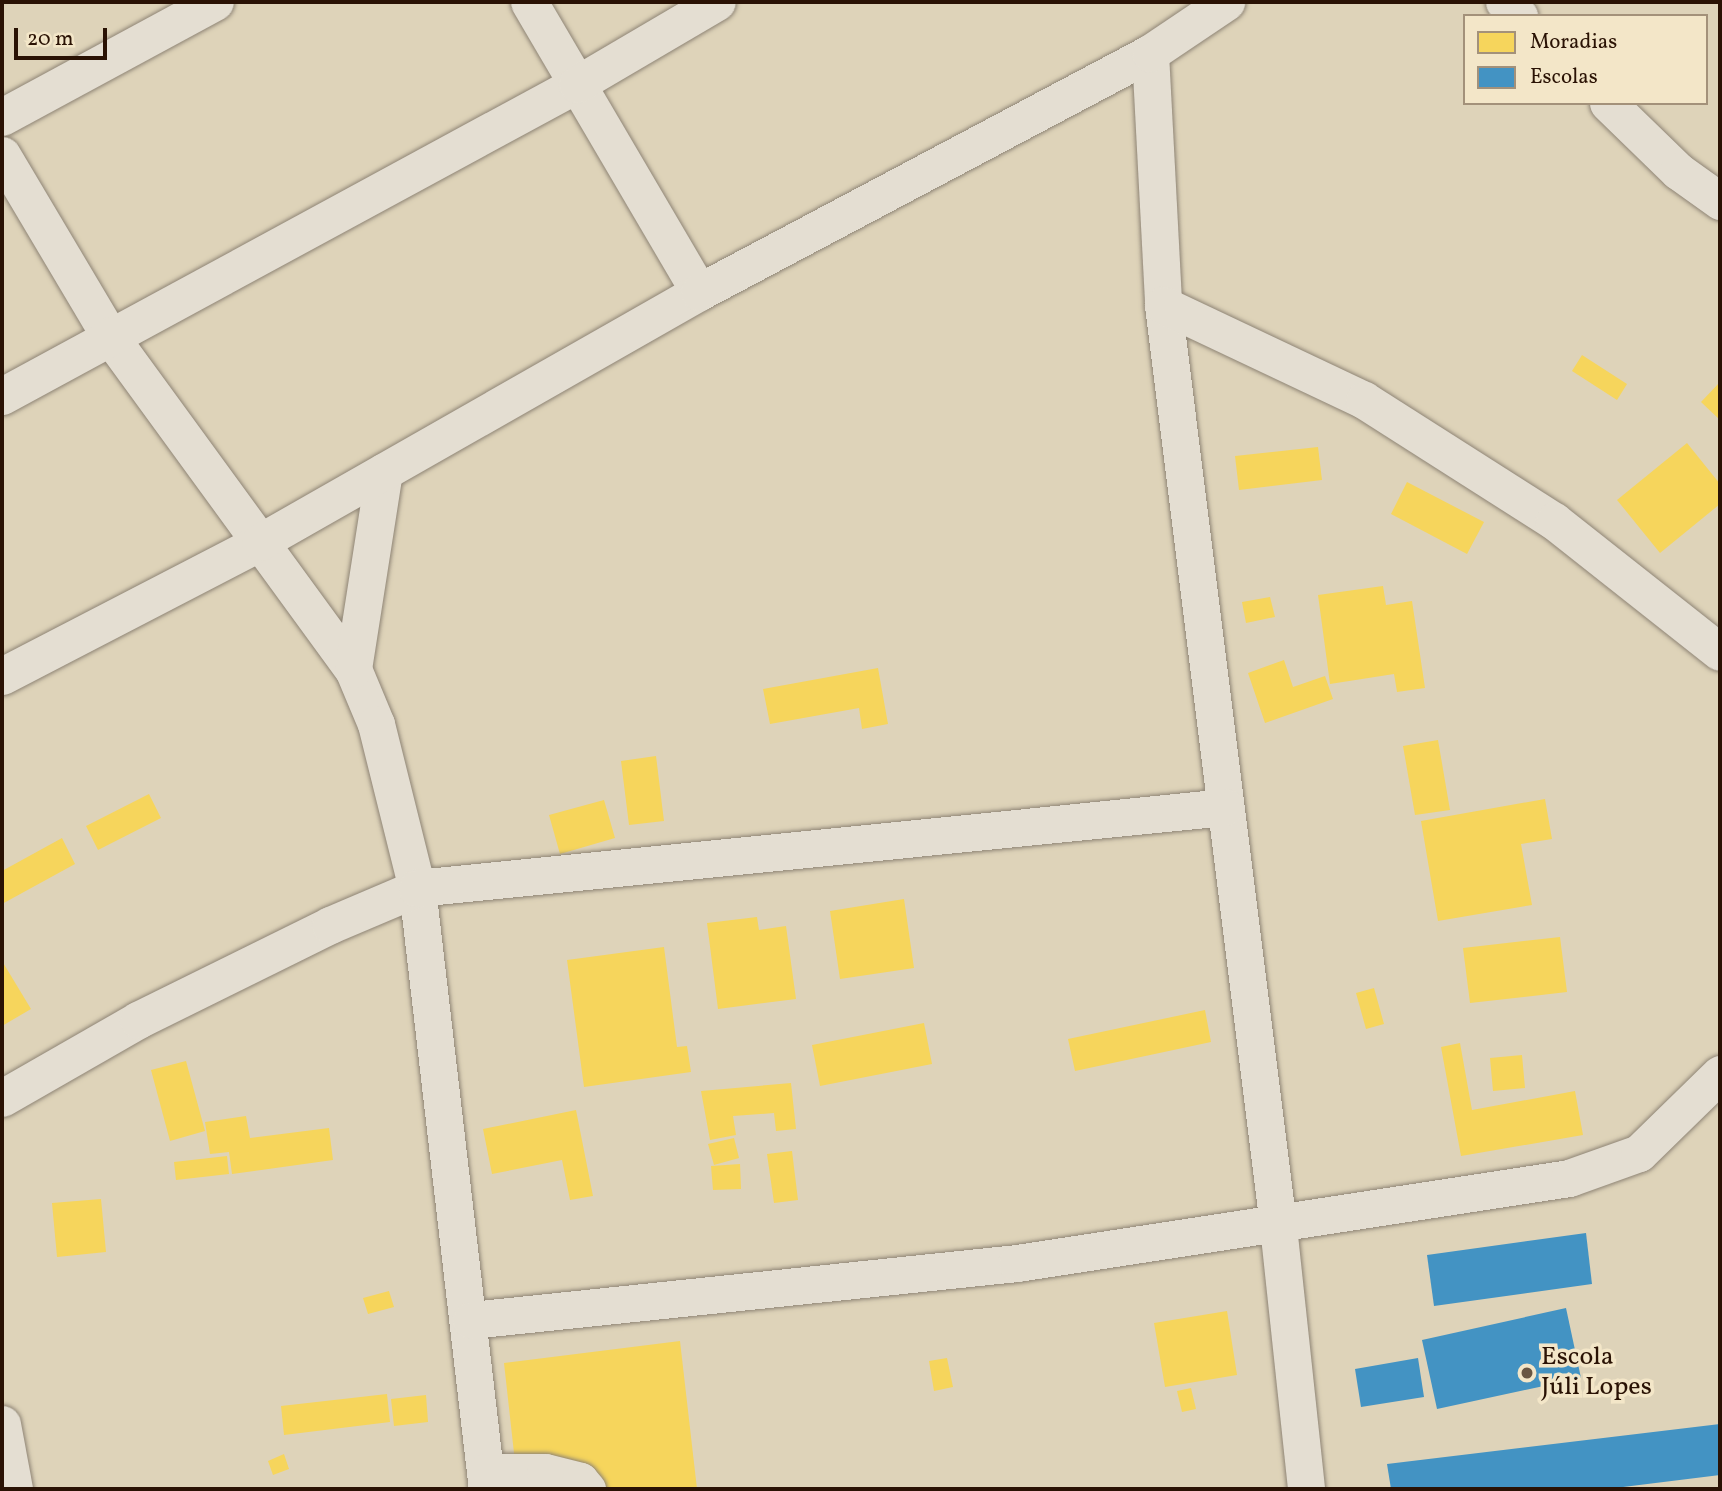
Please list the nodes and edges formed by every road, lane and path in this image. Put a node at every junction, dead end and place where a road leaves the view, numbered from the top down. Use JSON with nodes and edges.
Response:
{"nodes":[{"id":1,"x":215,"y":2,"type":"edge"},
{"id":2,"x":529,"y":2,"type":"edge"},
{"id":3,"x":718,"y":2,"type":"edge"},
{"id":4,"x":1226,"y":2,"type":"edge"},
{"id":5,"x":1150,"y":53,"type":"junction"},
{"id":6,"x":577,"y":84,"type":"junction"},
{"id":7,"x":1610,"y":105,"type":"edge"},
{"id":8,"x":2,"y":117,"type":"edge"},
{"id":9,"x":2,"y":155,"type":"edge"},
{"id":10,"x":1720,"y":201,"type":"edge"},
{"id":11,"x":699,"y":292,"type":"junction"},
{"id":12,"x":1163,"y":305,"type":"junction"},
{"id":13,"x":109,"y":335,"type":"junction"},
{"id":14,"x":2,"y":396,"type":"edge"},
{"id":15,"x":384,"y":471,"type":"junction"},
{"id":16,"x":260,"y":542,"type":"junction"},
{"id":17,"x":1720,"y":652,"type":"edge"},
{"id":18,"x":353,"y":668,"type":"junction"},
{"id":19,"x":2,"y":676,"type":"edge"},
{"id":20,"x":1225,"y":807,"type":"junction"},
{"id":21,"x":417,"y":888,"type":"junction"},
{"id":22,"x":1720,"y":1074,"type":"edge"},
{"id":23,"x":2,"y":1098,"type":"edge"},
{"id":24,"x":1278,"y":1226,"type":"junction"},
{"id":25,"x":471,"y":1320,"type":"junction"},
{"id":26,"x":2,"y":1424,"type":"edge"},
{"id":27,"x":486,"y":1481,"type":"edge"},
{"id":28,"x":14,"y":1489,"type":"edge"},
{"id":29,"x":587,"y":1489,"type":"edge"},
{"id":30,"x":1306,"y":1489,"type":"edge"}],
"edges":[{"from":1,"to":8,"type":"street"},
{"from":2,"to":6,"type":"street"},
{"from":3,"to":6,"type":"street"},
{"from":4,"to":5,"type":"street"},
{"from":5,"to":11,"type":"street"},
{"from":5,"to":12,"type":"street"},
{"from":6,"to":11,"type":"street"},
{"from":6,"to":13,"type":"street"},
{"from":7,"to":10,"type":"street"},
{"from":9,"to":13,"type":"street"},
{"from":11,"to":15,"type":"street"},
{"from":12,"to":17,"type":"street"},
{"from":12,"to":20,"type":"street"},
{"from":13,"to":14,"type":"street"},
{"from":13,"to":16,"type":"street"},
{"from":15,"to":16,"type":"street"},
{"from":15,"to":18,"type":"street"},
{"from":16,"to":18,"type":"street"},
{"from":16,"to":19,"type":"street"},
{"from":18,"to":21,"type":"street"},
{"from":20,"to":21,"type":"street"},
{"from":20,"to":24,"type":"street"},
{"from":21,"to":23,"type":"street"},
{"from":21,"to":25,"type":"street"},
{"from":22,"to":24,"type":"street"},
{"from":24,"to":25,"type":"street"},
{"from":24,"to":30,"type":"street"},
{"from":25,"to":27,"type":"street"},
{"from":26,"to":28,"type":"street"},
{"from":27,"to":29,"type":"street"}]}
